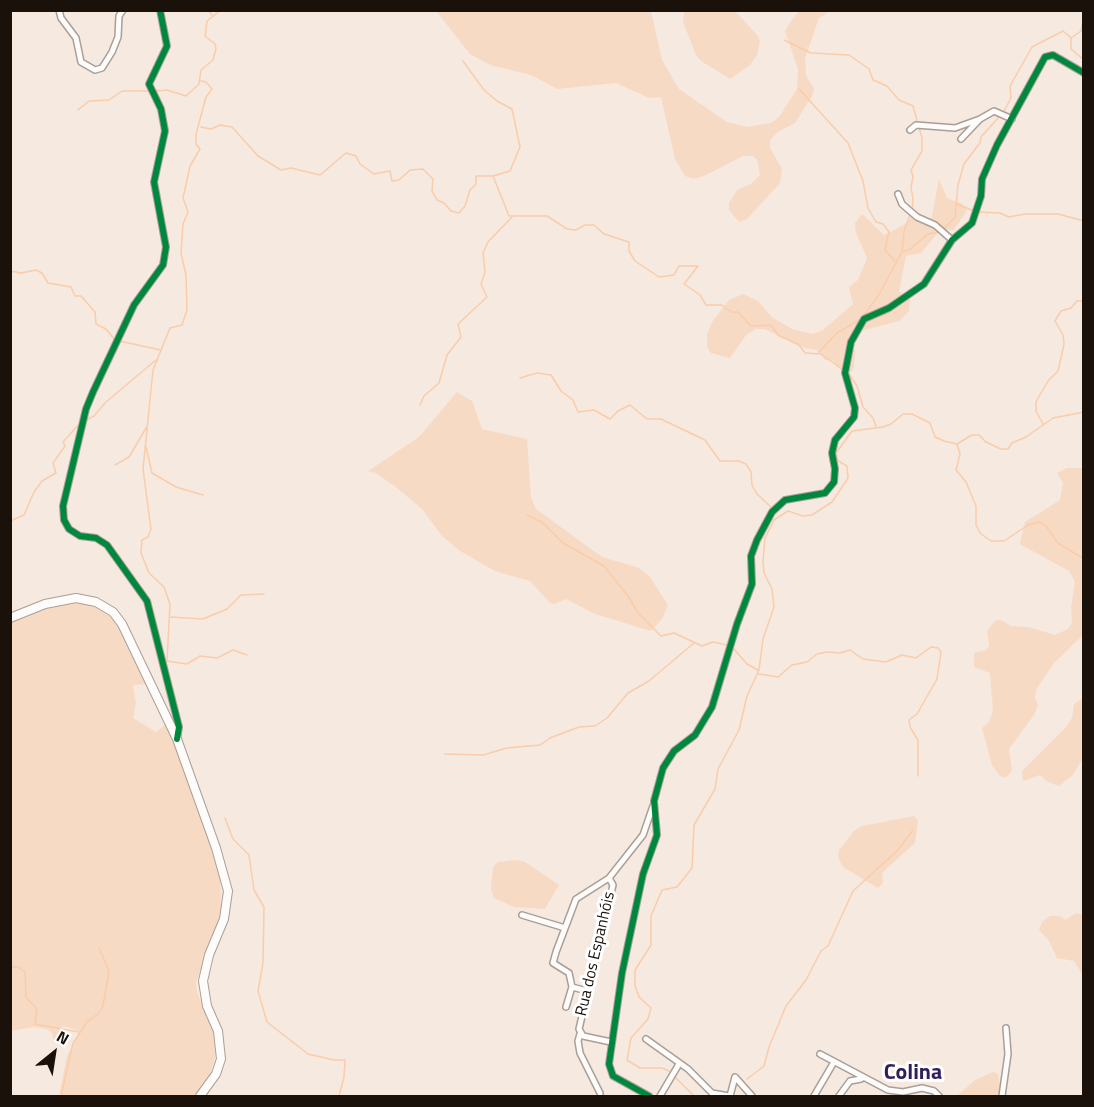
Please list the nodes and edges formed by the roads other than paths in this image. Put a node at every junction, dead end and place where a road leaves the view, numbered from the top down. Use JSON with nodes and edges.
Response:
{"nodes":[{"id":1,"x":59,"y":10,"type":"edge"},
{"id":2,"x":123,"y":10,"type":"edge"},
{"id":3,"x":160,"y":10,"type":"edge"},
{"id":4,"x":1083,"y":74,"type":"edge"},
{"id":5,"x":980,"y":119,"type":"junction"},
{"id":6,"x":1012,"y":119,"type":"junction"},
{"id":7,"x":910,"y":130,"type":"dead end"},
{"id":8,"x":961,"y":140,"type":"dead end"},
{"id":9,"x":898,"y":194,"type":"dead end"},
{"id":10,"x":952,"y":240,"type":"junction"},
{"id":11,"x":10,"y":618,"type":"edge"},
{"id":12,"x":177,"y":739,"type":"junction"},
{"id":13,"x":654,"y":801,"type":"junction"},
{"id":14,"x":609,"y":878,"type":"junction"},
{"id":15,"x":522,"y":915,"type":"dead end"},
{"id":16,"x":565,"y":928,"type":"junction"},
{"id":17,"x":572,"y":987,"type":"junction"},
{"id":18,"x":587,"y":991,"type":"junction"},
{"id":19,"x":566,"y":1007,"type":"dead end"},
{"id":20,"x":1006,"y":1029,"type":"dead end"},
{"id":21,"x":580,"y":1034,"type":"junction"},
{"id":22,"x":646,"y":1039,"type":"dead end"},
{"id":23,"x":611,"y":1042,"type":"junction"},
{"id":24,"x":820,"y":1054,"type":"dead end"},
{"id":25,"x":834,"y":1062,"type":"junction"},
{"id":26,"x":679,"y":1064,"type":"junction"},
{"id":27,"x":864,"y":1079,"type":"junction"},
{"id":28,"x":600,"y":1093,"type":"dead end"},
{"id":29,"x":200,"y":1096,"type":"edge"},
{"id":30,"x":649,"y":1096,"type":"edge"},
{"id":31,"x":660,"y":1096,"type":"edge"},
{"id":32,"x":730,"y":1096,"type":"edge"},
{"id":33,"x":752,"y":1096,"type":"edge"},
{"id":34,"x":814,"y":1096,"type":"edge"},
{"id":35,"x":839,"y":1096,"type":"edge"},
{"id":36,"x":939,"y":1096,"type":"edge"},
{"id":37,"x":1002,"y":1096,"type":"edge"}],
"edges":[{"from":1,"to":2,"type":"street"},
{"from":3,"to":12,"type":"street"},
{"from":4,"to":6,"type":"street"},
{"from":5,"to":6,"type":"street"},
{"from":5,"to":7,"type":"street"},
{"from":5,"to":8,"type":"street"},
{"from":6,"to":10,"type":"street"},
{"from":9,"to":10,"type":"street"},
{"from":10,"to":13,"type":"street"},
{"from":11,"to":12,"type":"highway"},
{"from":12,"to":29,"type":"highway"},
{"from":13,"to":14,"type":"street"},
{"from":13,"to":23,"type":"street"},
{"from":14,"to":16,"type":"street"},
{"from":14,"to":18,"type":"street","name":"Rua dos Espanhóis"},
{"from":15,"to":16,"type":"street"},
{"from":16,"to":17,"type":"street"},
{"from":17,"to":18,"type":"street"},
{"from":17,"to":19,"type":"street"},
{"from":18,"to":21,"type":"street","name":"Rua dos Espanhóis"},
{"from":20,"to":37,"type":"street"},
{"from":21,"to":23,"type":"street","name":"Rua dos Espanhóis"},
{"from":21,"to":28,"type":"street"},
{"from":22,"to":26,"type":"street"},
{"from":23,"to":30,"type":"street"},
{"from":24,"to":25,"type":"street"},
{"from":25,"to":27,"type":"street"},
{"from":25,"to":34,"type":"street"},
{"from":26,"to":31,"type":"street"},
{"from":26,"to":32,"type":"street"},
{"from":27,"to":35,"type":"street"},
{"from":27,"to":36,"type":"street"},
{"from":32,"to":33,"type":"street"}]}
